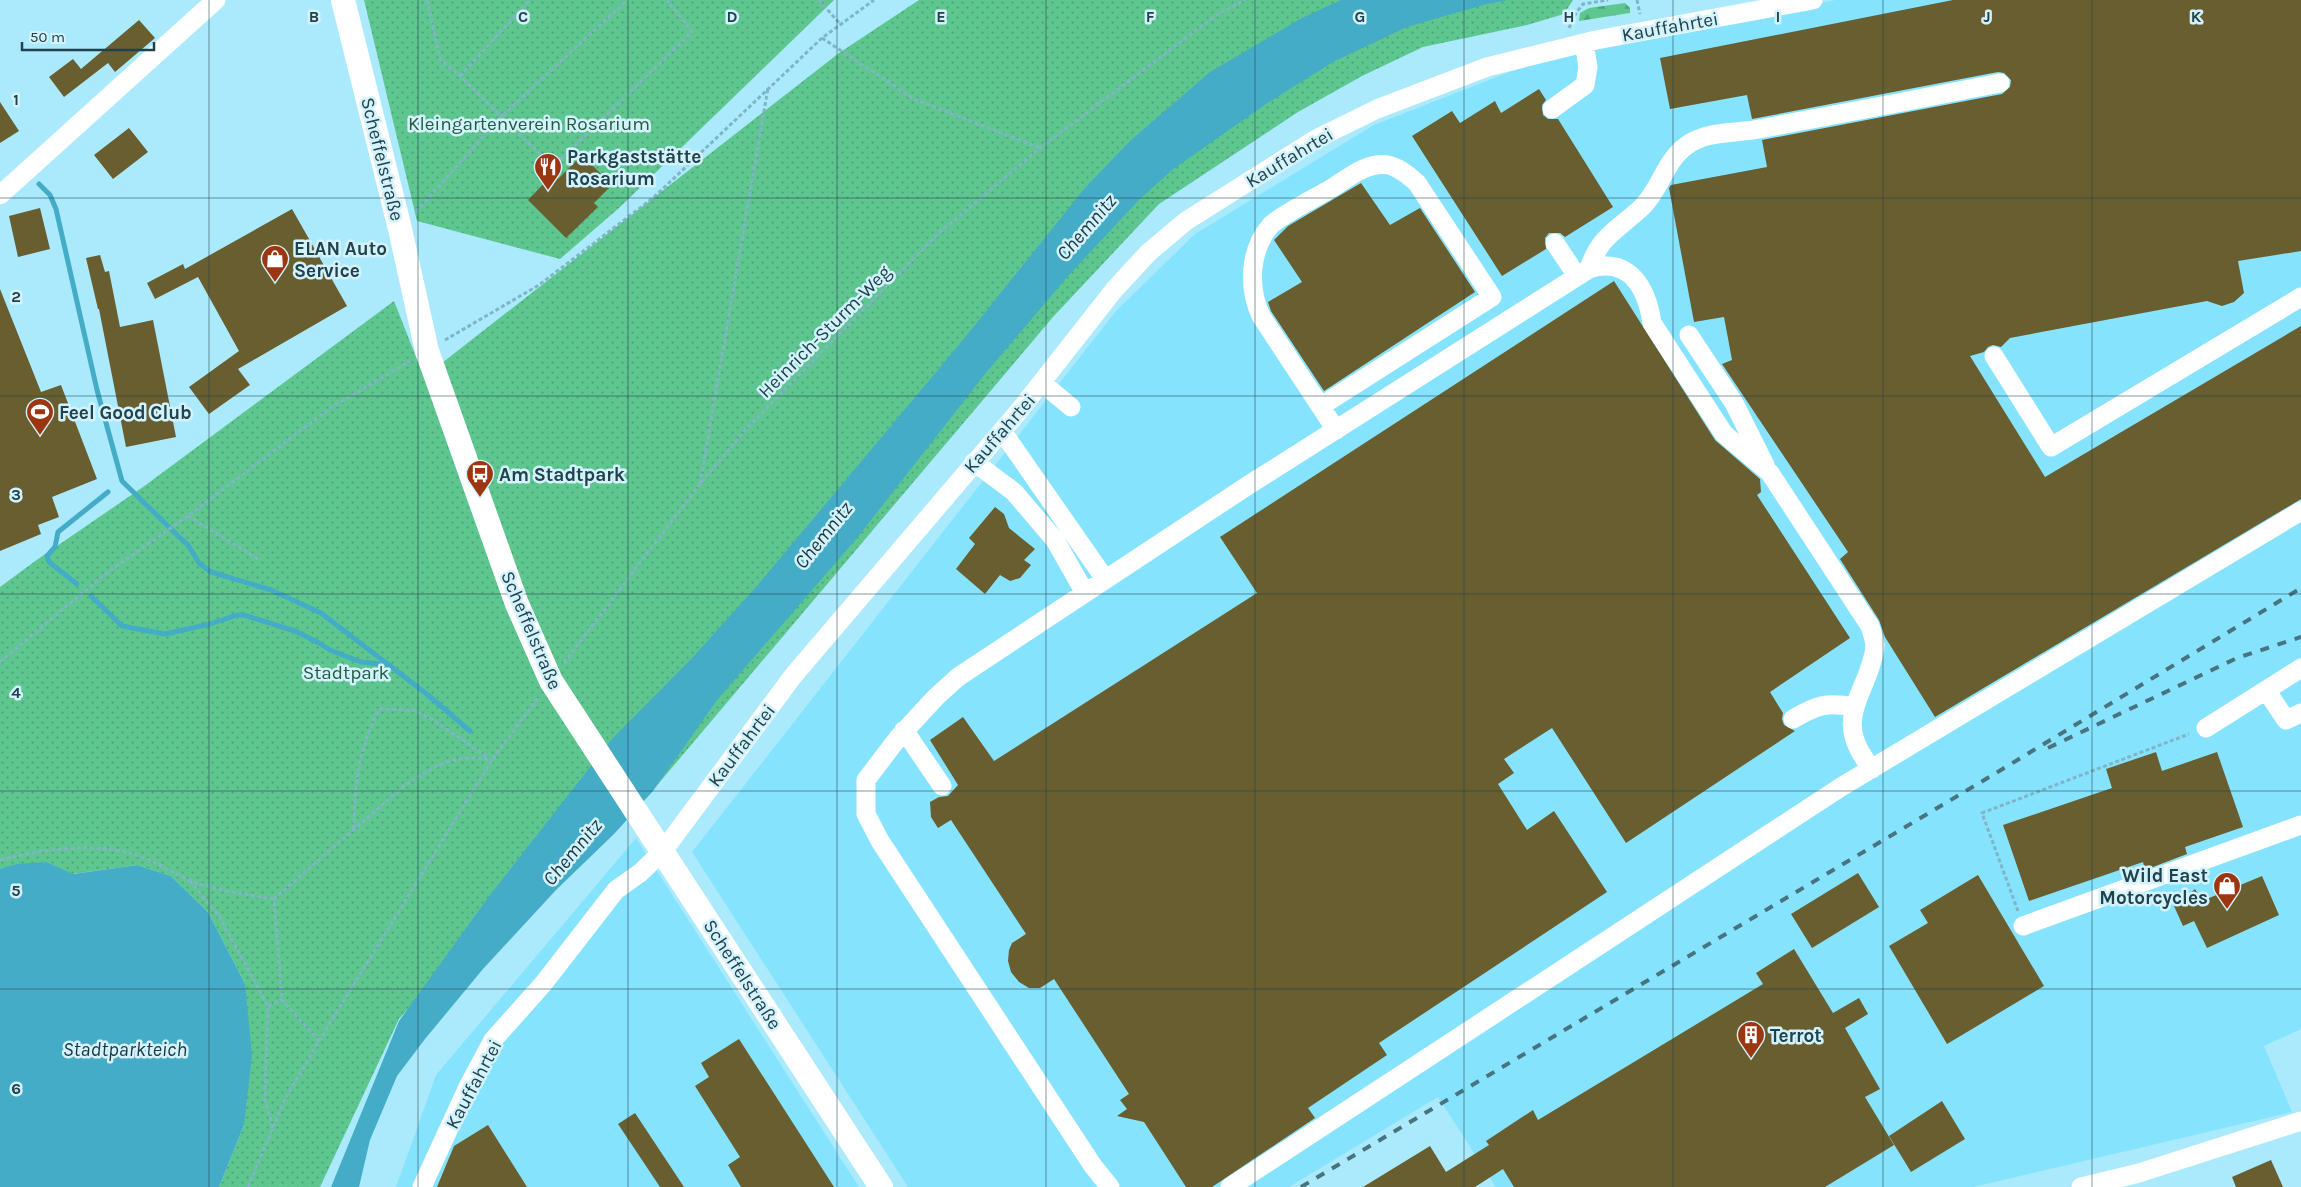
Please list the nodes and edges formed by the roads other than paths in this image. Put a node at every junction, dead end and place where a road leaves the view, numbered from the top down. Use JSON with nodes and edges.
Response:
{"nodes":[{"id":1,"x":216,"y":0,"type":"edge"},
{"id":2,"x":343,"y":0,"type":"edge"},
{"id":3,"x":1813,"y":0,"type":"edge"},
{"id":4,"x":1584,"y":43,"type":"junction"},
{"id":5,"x":2000,"y":83,"type":"dead end"},
{"id":6,"x":1552,"y":109,"type":"dead end"},
{"id":7,"x":0,"y":195,"type":"edge"},
{"id":8,"x":1555,"y":243,"type":"dead end"},
{"id":9,"x":1583,"y":272,"type":"junction"},
{"id":10,"x":2301,"y":298,"type":"edge"},
{"id":11,"x":1689,"y":334,"type":"dead end"},
{"id":12,"x":1411,"y":348,"type":"junction"},
{"id":13,"x":1994,"y":356,"type":"dead end"},
{"id":14,"x":1426,"y":372,"type":"junction"},
{"id":15,"x":1042,"y":383,"type":"junction"},
{"id":16,"x":1321,"y":406,"type":"junction"},
{"id":17,"x":1071,"y":408,"type":"dead end"},
{"id":18,"x":1336,"y":430,"type":"junction"},
{"id":19,"x":1002,"y":431,"type":"junction"},
{"id":20,"x":974,"y":462,"type":"junction"},
{"id":21,"x":1770,"y":473,"type":"junction"},
{"id":22,"x":2301,"y":511,"type":"edge"},
{"id":23,"x":1105,"y":580,"type":"junction"},
{"id":24,"x":1085,"y":593,"type":"junction"},
{"id":25,"x":2301,"y":668,"type":"edge"},
{"id":26,"x":2266,"y":690,"type":"junction"},
{"id":27,"x":1854,"y":707,"type":"junction"},
{"id":28,"x":2301,"y":713,"type":"edge"},
{"id":29,"x":1793,"y":719,"type":"dead end"},
{"id":30,"x":2206,"y":728,"type":"road end"},
{"id":31,"x":904,"y":730,"type":"junction"},
{"id":32,"x":1872,"y":769,"type":"junction"},
{"id":33,"x":942,"y":786,"type":"dead end"},
{"id":34,"x":2301,"y":825,"type":"edge"},
{"id":35,"x":663,"y":851,"type":"junction"},
{"id":36,"x":2023,"y":926,"type":"road end"},
{"id":37,"x":2301,"y":1121,"type":"edge"},
{"id":38,"x":2138,"y":1180,"type":"edge"},
{"id":39,"x":422,"y":1187,"type":"edge"},
{"id":40,"x":881,"y":1187,"type":"edge"},
{"id":41,"x":1110,"y":1187,"type":"edge"},
{"id":42,"x":1230,"y":1187,"type":"edge"},
{"id":43,"x":2080,"y":1187,"type":"edge"}],
"edges":[{"from":1,"to":7,"type":"street"},
{"from":2,"to":35,"type":"main road","name":"Scheffelstraße"},
{"from":3,"to":4,"type":"street","name":"Kauffahrtei"},
{"from":4,"to":6,"type":"street"},
{"from":4,"to":15,"type":"street","name":"Kauffahrtei"},
{"from":5,"to":9,"type":"street"},
{"from":8,"to":9,"type":"street"},
{"from":9,"to":14,"type":"street"},
{"from":9,"to":21,"type":"street"},
{"from":10,"to":13,"type":"street"},
{"from":11,"to":21,"type":"street"},
{"from":12,"to":14,"type":"street"},
{"from":12,"to":16,"type":"street"},
{"from":12,"to":16,"type":"street"},
{"from":14,"to":18,"type":"street"},
{"from":15,"to":17,"type":"street"},
{"from":15,"to":19,"type":"street","name":"Kauffahrtei"},
{"from":16,"to":18,"type":"street"},
{"from":18,"to":23,"type":"street"},
{"from":19,"to":20,"type":"street","name":"Kauffahrtei"},
{"from":19,"to":23,"type":"street"},
{"from":20,"to":24,"type":"street"},
{"from":20,"to":35,"type":"street","name":"Kauffahrtei"},
{"from":21,"to":27,"type":"street"},
{"from":22,"to":32,"type":"street"},
{"from":23,"to":24,"type":"street"},
{"from":24,"to":31,"type":"street"},
{"from":25,"to":26,"type":"street"},
{"from":26,"to":28,"type":"street"},
{"from":26,"to":30,"type":"street"},
{"from":27,"to":29,"type":"street"},
{"from":27,"to":32,"type":"street"},
{"from":31,"to":33,"type":"street"},
{"from":31,"to":41,"type":"street"},
{"from":32,"to":42,"type":"street"},
{"from":34,"to":36,"type":"street"},
{"from":35,"to":39,"type":"street","name":"Kauffahrtei"},
{"from":35,"to":40,"type":"main road","name":"Scheffelstraße"},
{"from":37,"to":38,"type":"street"},
{"from":38,"to":43,"type":"street"}]}
